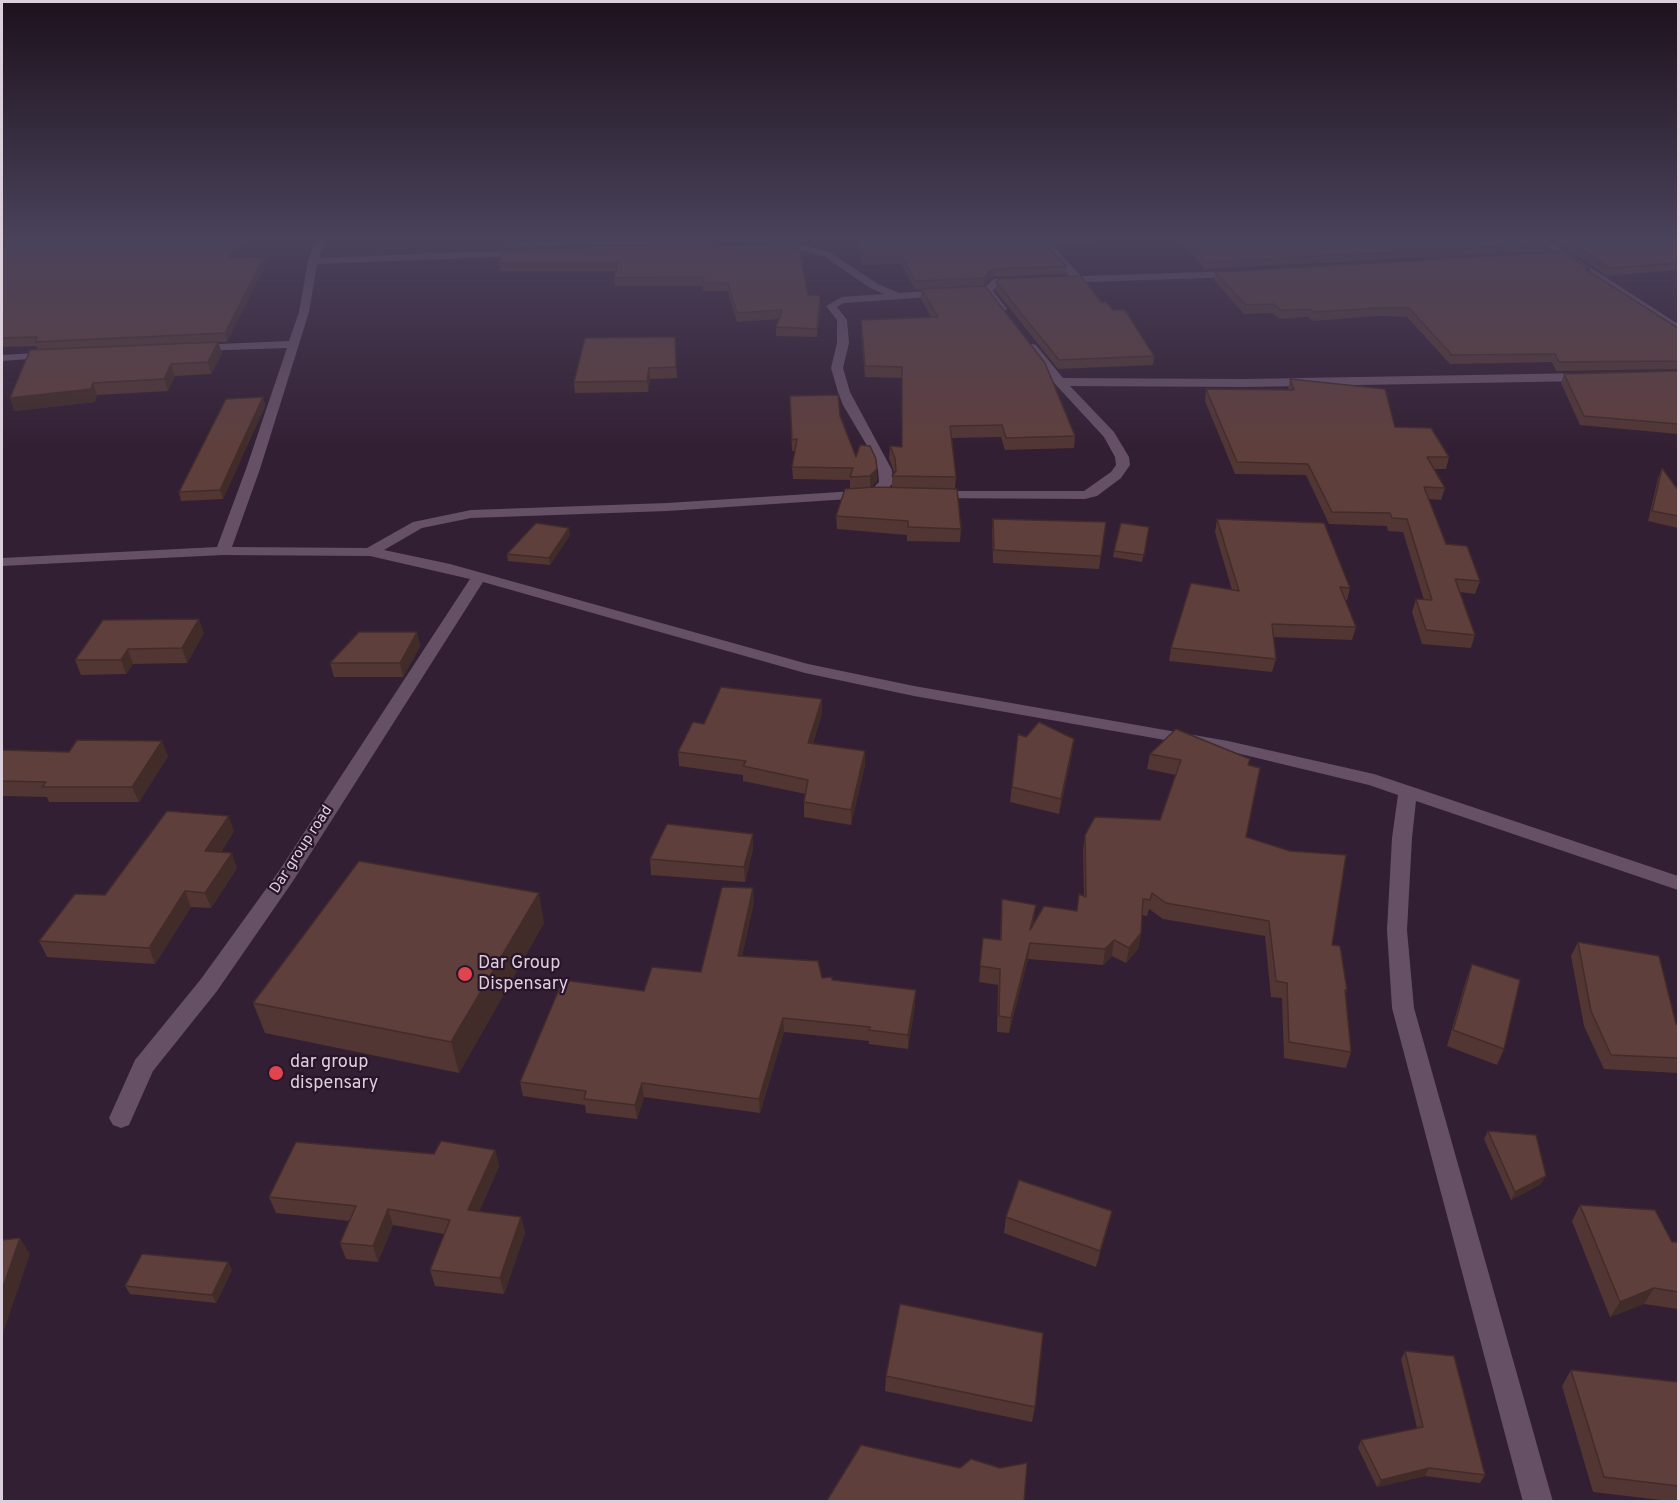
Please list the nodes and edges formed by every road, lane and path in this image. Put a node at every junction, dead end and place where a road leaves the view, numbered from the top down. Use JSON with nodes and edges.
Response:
{"nodes":[{"id":1,"x":304,"y":310,"type":"edge"},
{"id":2,"x":834,"y":310,"type":"edge"},
{"id":3,"x":1001,"y":310,"type":"edge"},
{"id":4,"x":1649,"y":310,"type":"edge"},
{"id":5,"x":1678,"y":313,"type":"edge"},
{"id":6,"x":1656,"y":315,"type":"junction"},
{"id":7,"x":1010,"y":319,"type":"edge"},
{"id":8,"x":1678,"y":329,"type":"edge"},
{"id":9,"x":1025,"y":338,"type":"edge"},
{"id":10,"x":294,"y":344,"type":"junction"},
{"id":11,"x":177,"y":349,"type":"edge"},
{"id":12,"x":60,"y":355,"type":"edge"},
{"id":13,"x":2,"y":358,"type":"edge"},
{"id":14,"x":1596,"y":377,"type":"edge"},
{"id":15,"x":1060,"y":382,"type":"junction"},
{"id":16,"x":875,"y":494,"type":"junction"},
{"id":17,"x":899,"y":495,"type":"edge"},
{"id":18,"x":922,"y":495,"type":"edge"},
{"id":19,"x":223,"y":551,"type":"junction"},
{"id":20,"x":370,"y":552,"type":"junction"},
{"id":21,"x":2,"y":562,"type":"edge"},
{"id":22,"x":479,"y":577,"type":"junction"},
{"id":23,"x":1408,"y":791,"type":"junction"},
{"id":24,"x":1678,"y":883,"type":"edge"},
{"id":25,"x":121,"y":1118,"type":"dead end"},
{"id":26,"x":1538,"y":1502,"type":"edge"}],
"edges":[{"from":1,"to":10,"type":"street"},
{"from":2,"to":16,"type":"street"},
{"from":3,"to":7,"type":"street"},
{"from":4,"to":6,"type":"street"},
{"from":5,"to":6,"type":"street"},
{"from":6,"to":8,"type":"street"},
{"from":9,"to":15,"type":"street"},
{"from":10,"to":11,"type":"street"},
{"from":10,"to":19,"type":"street"},
{"from":12,"to":13,"type":"street"},
{"from":14,"to":15,"type":"street"},
{"from":15,"to":18,"type":"street"},
{"from":16,"to":17,"type":"street"},
{"from":16,"to":20,"type":"street"},
{"from":19,"to":20,"type":"street"},
{"from":19,"to":21,"type":"street"},
{"from":20,"to":22,"type":"street"},
{"from":22,"to":23,"type":"street"},
{"from":22,"to":25,"type":"street","name":"Dar group road"},
{"from":23,"to":24,"type":"street"},
{"from":23,"to":26,"type":"street"}]}
